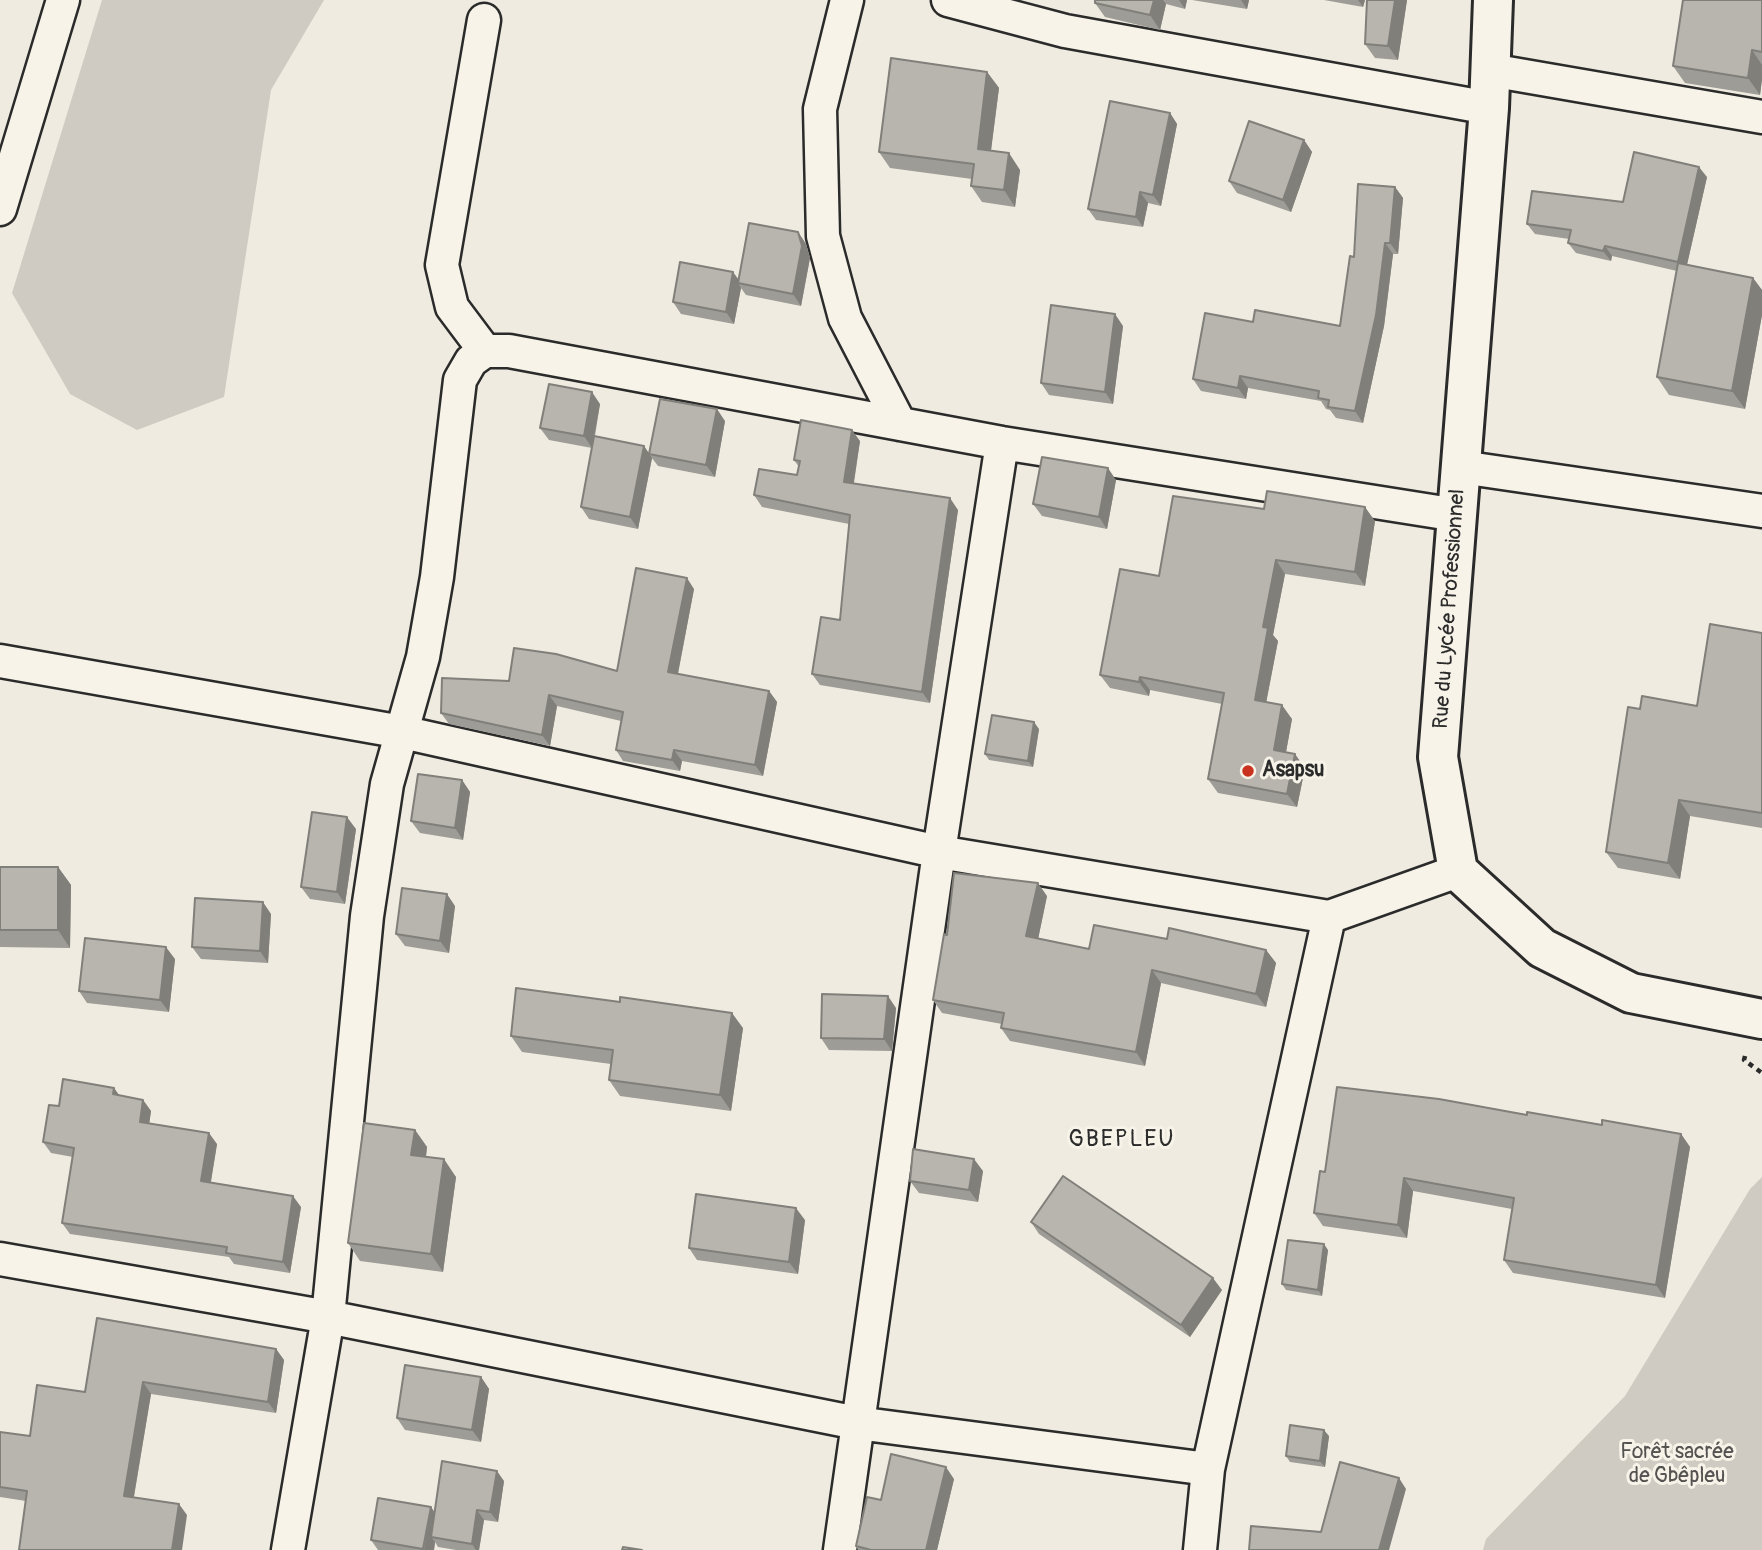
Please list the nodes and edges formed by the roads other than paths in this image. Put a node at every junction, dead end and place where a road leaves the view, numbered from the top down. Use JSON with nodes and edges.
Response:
{"nodes":[{"id":1,"x":63,"y":0,"type":"edge"},
{"id":2,"x":847,"y":0,"type":"edge"},
{"id":3,"x":948,"y":0,"type":"edge"},
{"id":4,"x":1493,"y":0,"type":"edge"},
{"id":5,"x":484,"y":20,"type":"dead end"},
{"id":6,"x":1489,"y":89,"type":"junction"},
{"id":7,"x":1762,"y":117,"type":"edge"},
{"id":8,"x":0,"y":209,"type":"edge"},
{"id":9,"x":485,"y":351,"type":"junction"},
{"id":10,"x":900,"y":424,"type":"junction"},
{"id":11,"x":1002,"y":443,"type":"junction"},
{"id":12,"x":1461,"y":467,"type":"junction"},
{"id":13,"x":1762,"y":511,"type":"edge"},
{"id":14,"x":1457,"y":515,"type":"junction"},
{"id":15,"x":0,"y":662,"type":"edge"},
{"id":16,"x":402,"y":732,"type":"junction"},
{"id":17,"x":939,"y":852,"type":"junction"},
{"id":18,"x":1458,"y":871,"type":"junction"},
{"id":19,"x":1329,"y":917,"type":"junction"},
{"id":20,"x":1762,"y":1019,"type":"edge"},
{"id":21,"x":0,"y":1259,"type":"edge"},
{"id":22,"x":328,"y":1317,"type":"junction"},
{"id":23,"x":857,"y":1423,"type":"junction"},
{"id":24,"x":1209,"y":1469,"type":"junction"},
{"id":25,"x":288,"y":1550,"type":"edge"},
{"id":26,"x":840,"y":1550,"type":"edge"},
{"id":27,"x":1200,"y":1550,"type":"edge"}],
"edges":[{"from":1,"to":8,"type":"street"},
{"from":2,"to":10,"type":"street"},
{"from":3,"to":6,"type":"street"},
{"from":4,"to":6,"type":"main road","name":"Rue du Lycée Professionnel"},
{"from":5,"to":9,"type":"street"},
{"from":6,"to":7,"type":"street"},
{"from":6,"to":12,"type":"main road","name":"Rue du Lycée Professionnel"},
{"from":9,"to":10,"type":"street"},
{"from":9,"to":16,"type":"street"},
{"from":10,"to":11,"type":"street"},
{"from":11,"to":14,"type":"street"},
{"from":11,"to":17,"type":"street"},
{"from":12,"to":13,"type":"street"},
{"from":12,"to":14,"type":"main road","name":"Rue du Lycée Professionnel"},
{"from":14,"to":18,"type":"main road","name":"Rue du Lycée Professionnel"},
{"from":15,"to":16,"type":"street"},
{"from":16,"to":17,"type":"street"},
{"from":16,"to":22,"type":"street"},
{"from":17,"to":19,"type":"street"},
{"from":17,"to":23,"type":"street"},
{"from":18,"to":19,"type":"street"},
{"from":18,"to":20,"type":"main road"},
{"from":19,"to":24,"type":"street"},
{"from":21,"to":22,"type":"street"},
{"from":22,"to":23,"type":"street"},
{"from":22,"to":25,"type":"street"},
{"from":23,"to":24,"type":"street"},
{"from":23,"to":26,"type":"street"},
{"from":24,"to":27,"type":"street"}]}
